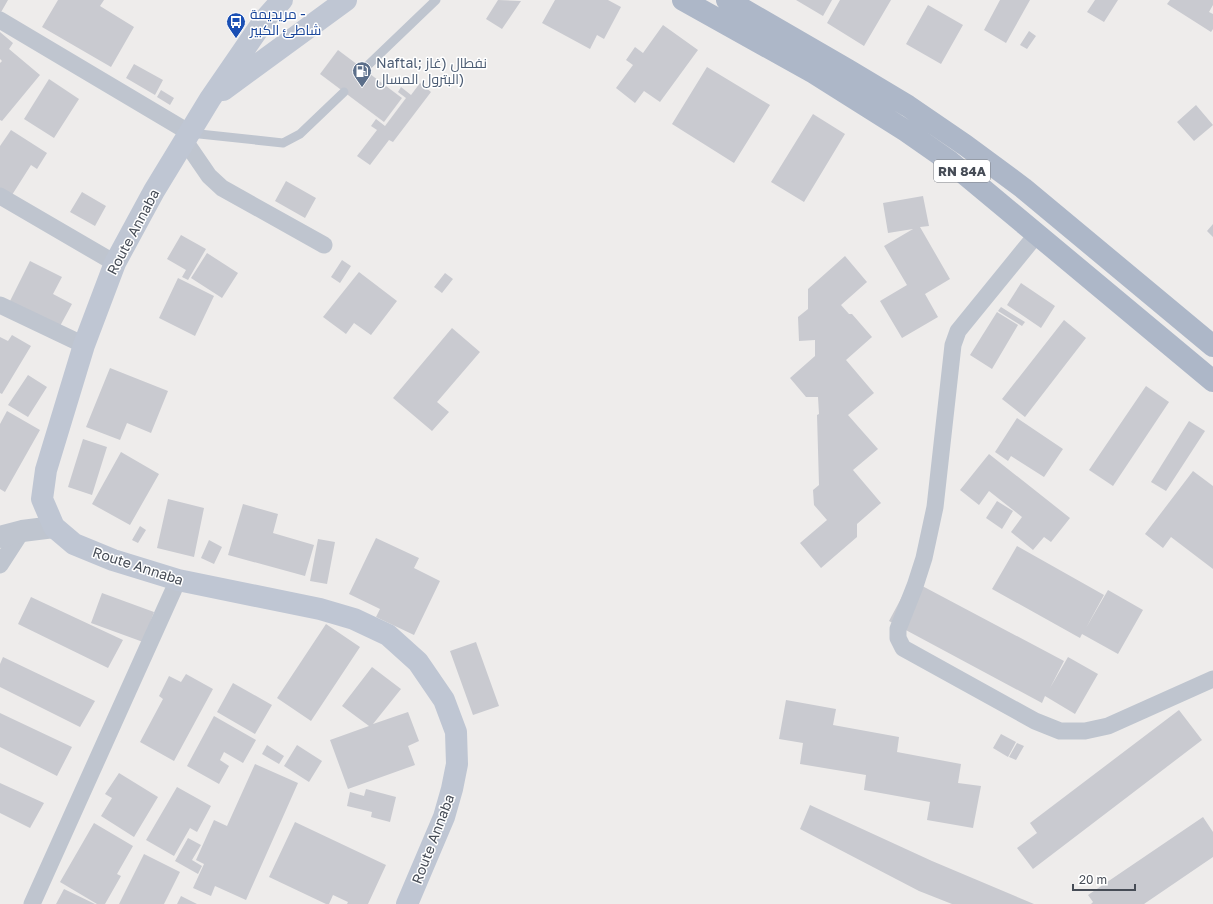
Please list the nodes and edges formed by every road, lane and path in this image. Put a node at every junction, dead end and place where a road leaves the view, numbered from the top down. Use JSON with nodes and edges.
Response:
{"nodes":[{"id":1,"x":282,"y":0,"type":"edge"},
{"id":2,"x":346,"y":0,"type":"edge"},
{"id":3,"x":436,"y":0,"type":"edge"},
{"id":4,"x":683,"y":0,"type":"edge"},
{"id":5,"x":727,"y":0,"type":"edge"},
{"id":6,"x":0,"y":20,"type":"edge"},
{"id":7,"x":364,"y":69,"type":"dead end"},
{"id":8,"x":344,"y":92,"type":"dead end"},
{"id":9,"x":210,"y":99,"type":"junction"},
{"id":10,"x":187,"y":137,"type":"junction"},
{"id":11,"x":0,"y":196,"type":"edge"},
{"id":12,"x":1037,"y":234,"type":"junction"},
{"id":13,"x":324,"y":246,"type":"dead end"},
{"id":14,"x":115,"y":263,"type":"junction"},
{"id":15,"x":0,"y":305,"type":"edge"},
{"id":16,"x":84,"y":345,"type":"junction"},
{"id":17,"x":1213,"y":346,"type":"edge"},
{"id":18,"x":1213,"y":382,"type":"edge"},
{"id":19,"x":54,"y":526,"type":"junction"},
{"id":20,"x":22,"y":531,"type":"junction"},
{"id":21,"x":0,"y":537,"type":"edge"},
{"id":22,"x":0,"y":565,"type":"edge"},
{"id":23,"x":178,"y":580,"type":"junction"},
{"id":24,"x":1213,"y":679,"type":"edge"},
{"id":25,"x":32,"y":904,"type":"edge"},
{"id":26,"x":407,"y":904,"type":"edge"}],
"edges":[{"from":1,"to":9,"type":"main road","name":"Route Annaba"},
{"from":2,"to":9,"type":"main road","name":"Route Annaba"},
{"from":3,"to":7,"type":"lane"},
{"from":4,"to":12,"type":"main road","number":"RN 84A"},
{"from":5,"to":17,"type":"main road","number":"RN 84A"},
{"from":6,"to":10,"type":"street"},
{"from":8,"to":10,"type":"lane"},
{"from":9,"to":10,"type":"main road","name":"Route Annaba"},
{"from":10,"to":13,"type":"street"},
{"from":10,"to":14,"type":"main road","name":"Route Annaba"},
{"from":11,"to":14,"type":"street"},
{"from":12,"to":18,"type":"main road","number":"RN 84A"},
{"from":12,"to":24,"type":"street"},
{"from":14,"to":16,"type":"main road","name":"Route Annaba"},
{"from":15,"to":16,"type":"street"},
{"from":16,"to":19,"type":"main road","name":"Route Annaba"},
{"from":19,"to":20,"type":"street"},
{"from":19,"to":23,"type":"main road","name":"Route Annaba"},
{"from":20,"to":21,"type":"street"},
{"from":20,"to":22,"type":"street"},
{"from":23,"to":25,"type":"street"},
{"from":23,"to":26,"type":"main road","name":"Route Annaba"}]}
